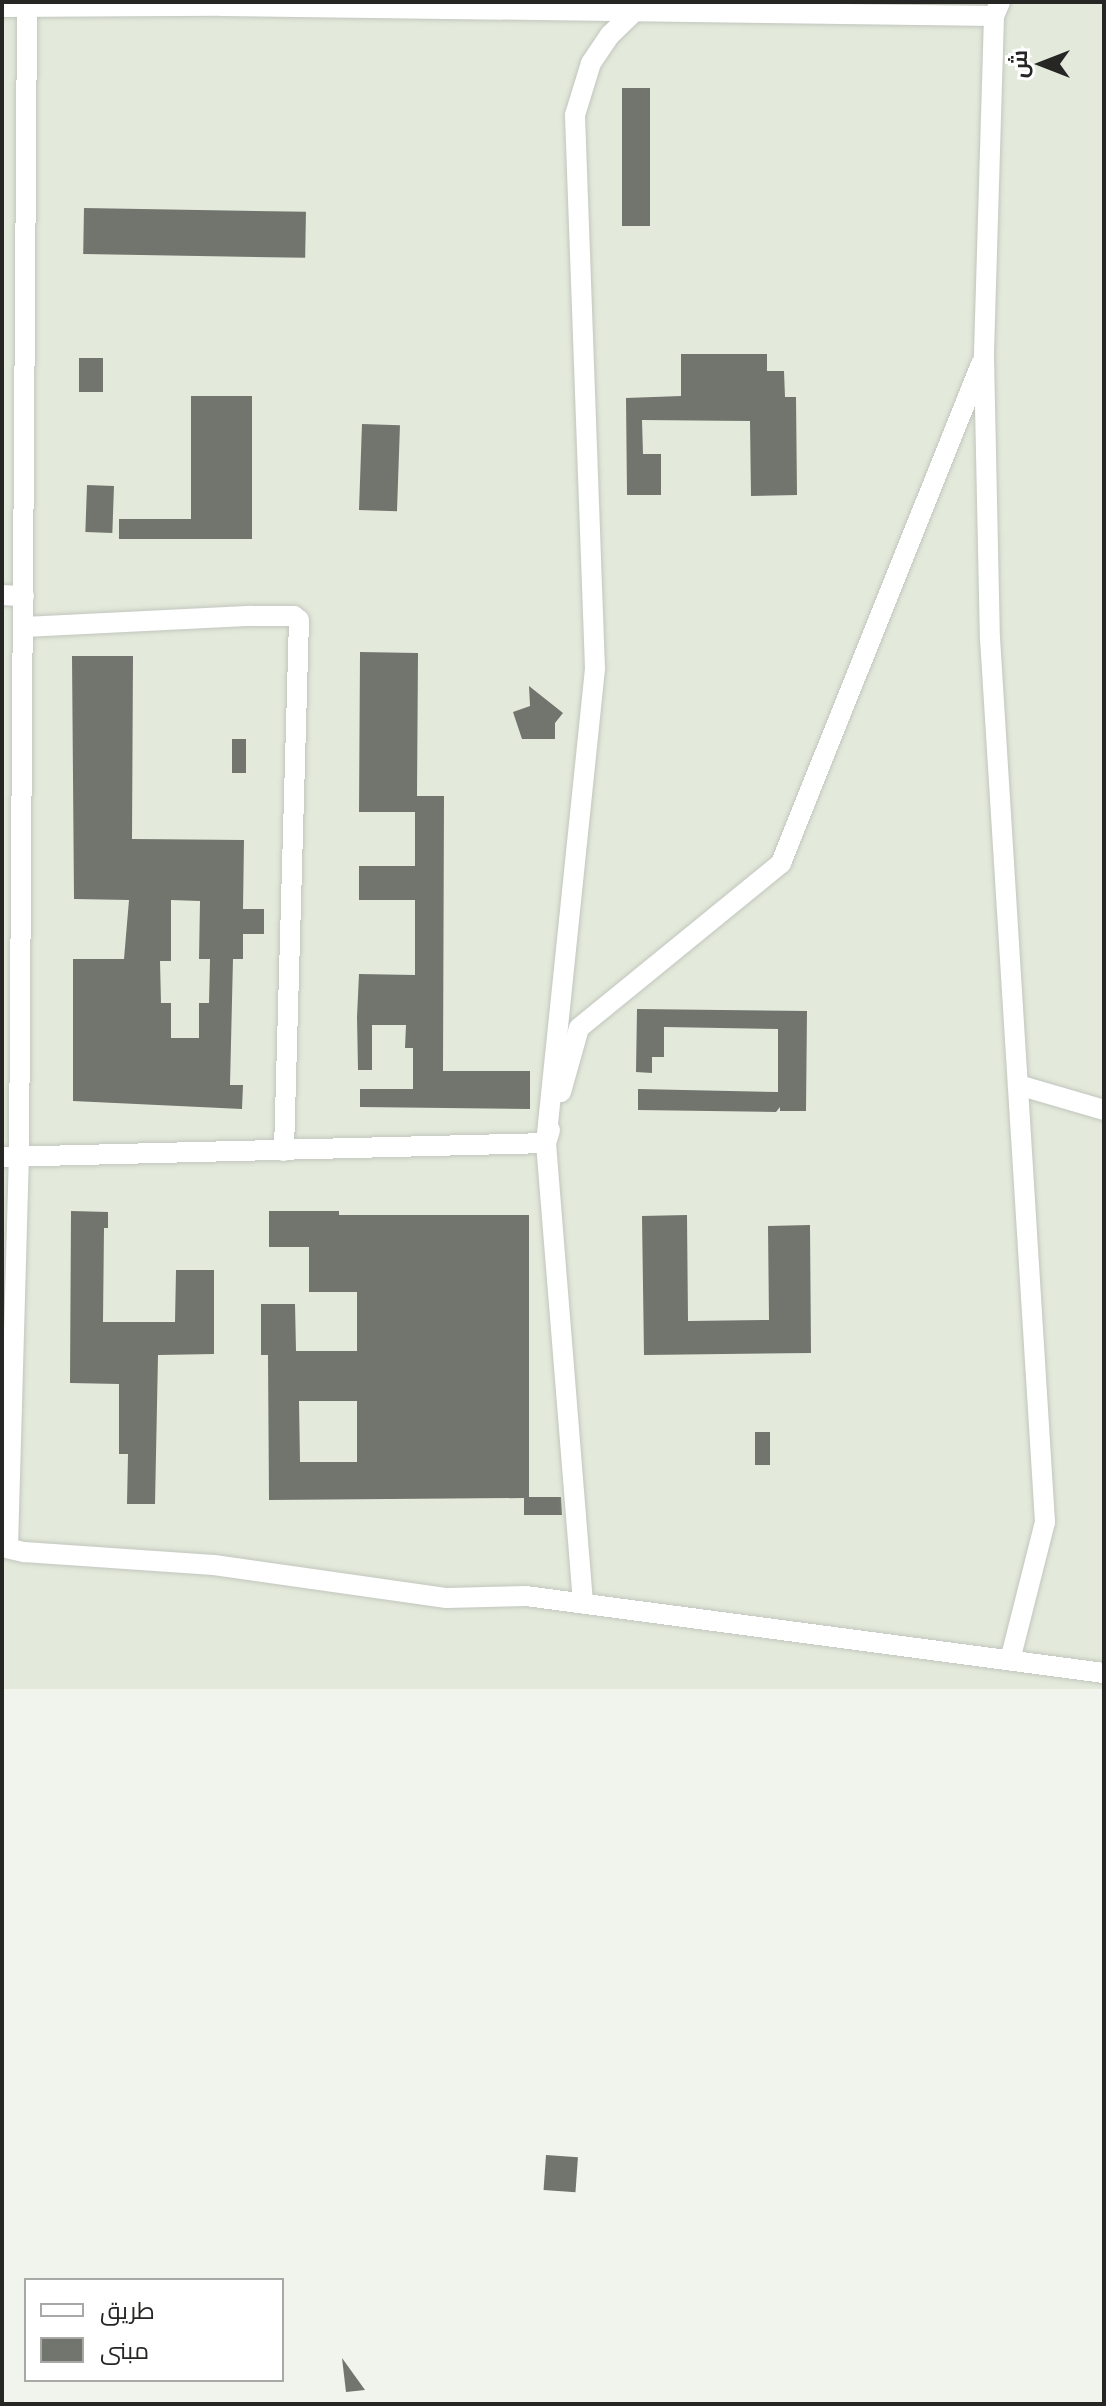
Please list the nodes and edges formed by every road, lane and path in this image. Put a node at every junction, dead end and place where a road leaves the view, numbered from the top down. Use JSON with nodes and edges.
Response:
{"nodes":[{"id":1,"x":27,"y":4,"type":"edge"},
{"id":2,"x":213,"y":4,"type":"edge"},
{"id":3,"x":2,"y":7,"type":"edge"},
{"id":4,"x":912,"y":9,"type":"edge"},
{"id":5,"x":997,"y":9,"type":"edge"},
{"id":6,"x":635,"y":11,"type":"junction"},
{"id":7,"x":984,"y":357,"type":"junction"},
{"id":8,"x":2,"y":595,"type":"edge"},
{"id":9,"x":24,"y":596,"type":"junction"},
{"id":10,"x":24,"y":627,"type":"junction"},
{"id":11,"x":1018,"y":1085,"type":"junction"},
{"id":12,"x":1104,"y":1110,"type":"edge"},
{"id":13,"x":546,"y":1143,"type":"junction"},
{"id":14,"x":284,"y":1151,"type":"junction"},
{"id":15,"x":10,"y":1157,"type":"edge"},
{"id":16,"x":5,"y":1547,"type":"edge"},
{"id":17,"x":583,"y":1604,"type":"junction"},
{"id":18,"x":1010,"y":1660,"type":"junction"},
{"id":19,"x":1104,"y":1673,"type":"edge"}],
"edges":[{"from":1,"to":2,"type":"street"},
{"from":1,"to":3,"type":"street"},
{"from":1,"to":9,"type":"street"},
{"from":2,"to":6,"type":"street"},
{"from":4,"to":5,"type":"street"},
{"from":4,"to":6,"type":"street"},
{"from":5,"to":7,"type":"street"},
{"from":6,"to":13,"type":"street"},
{"from":7,"to":11,"type":"street"},
{"from":7,"to":13,"type":"street"},
{"from":8,"to":9,"type":"street"},
{"from":9,"to":10,"type":"street"},
{"from":10,"to":14,"type":"street"},
{"from":10,"to":15,"type":"street"},
{"from":11,"to":12,"type":"street"},
{"from":11,"to":18,"type":"street"},
{"from":13,"to":14,"type":"street"},
{"from":13,"to":17,"type":"street"},
{"from":14,"to":15,"type":"street"},
{"from":15,"to":16,"type":"street"},
{"from":16,"to":17,"type":"street"},
{"from":17,"to":18,"type":"street"},
{"from":18,"to":19,"type":"street"}]}
